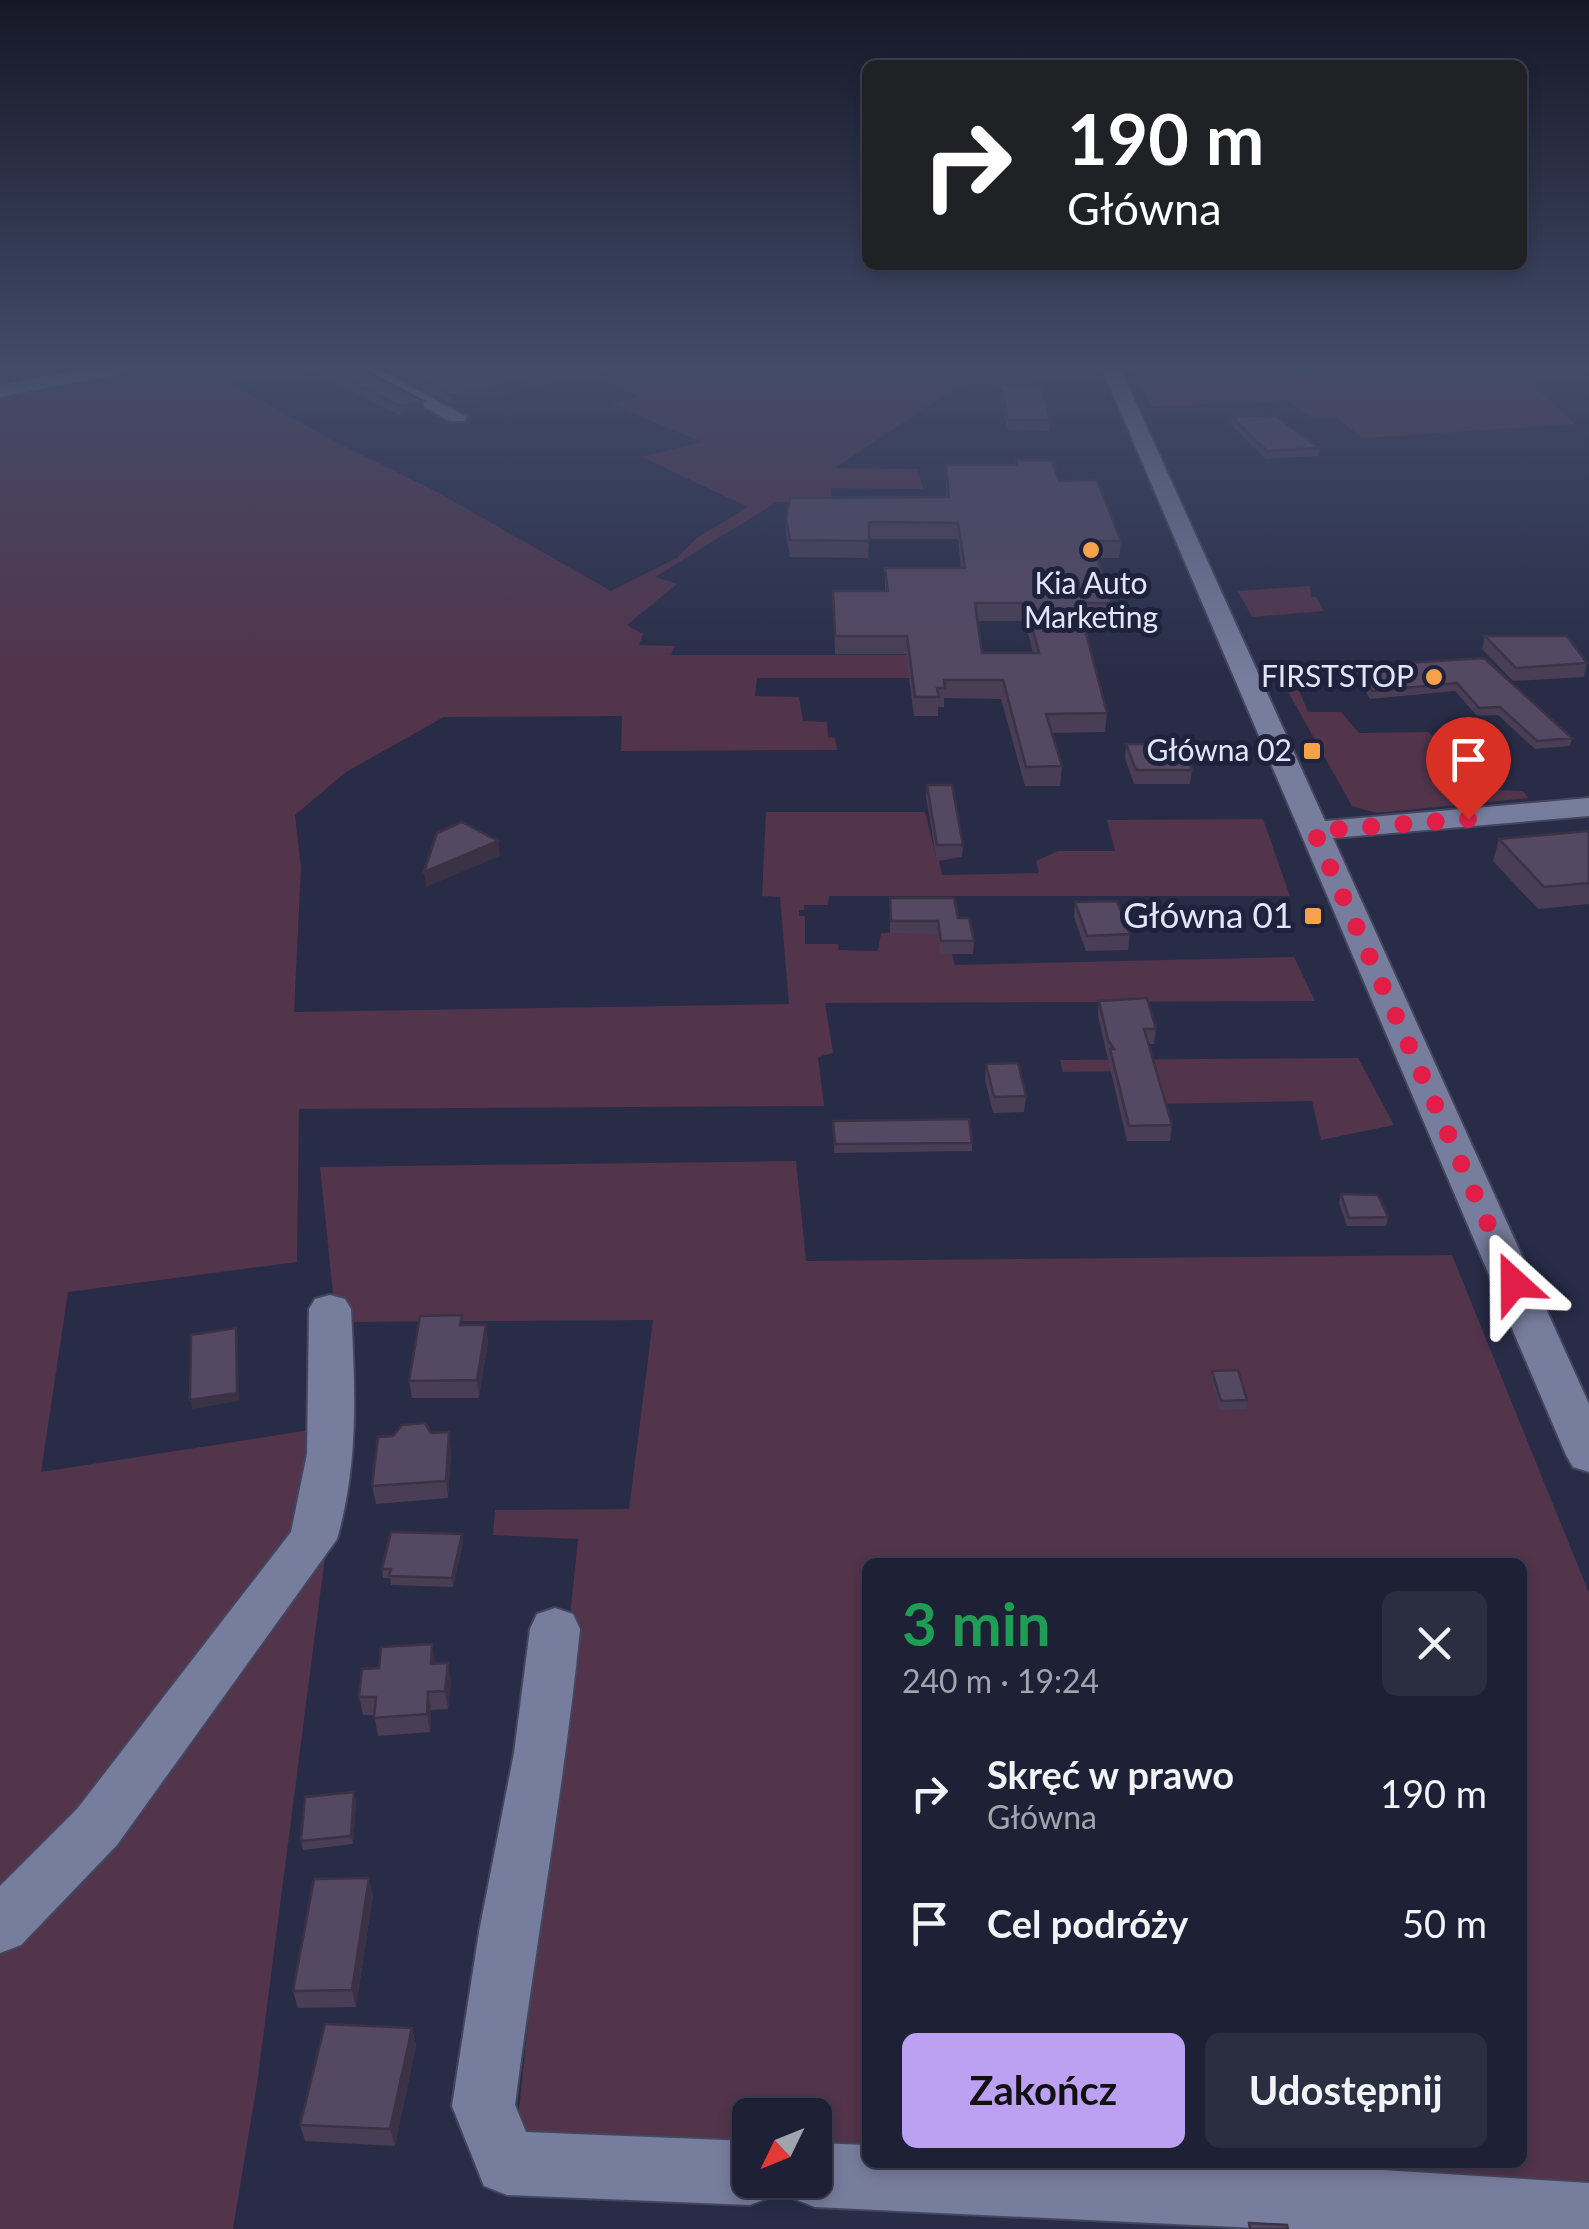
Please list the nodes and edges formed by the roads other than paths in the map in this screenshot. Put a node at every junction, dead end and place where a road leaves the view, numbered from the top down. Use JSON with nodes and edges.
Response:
{"nodes":[{"id":1,"x":1157,"y":472,"type":"edge"},
{"id":2,"x":1589,"y":806,"type":"edge"},
{"id":3,"x":1314,"y":831,"type":"junction"},
{"id":4,"x":330,"y":1309,"type":"dead end"},
{"id":5,"x":1589,"y":1455,"type":"edge"},
{"id":6,"x":555,"y":1629,"type":"dead end"},
{"id":7,"x":0,"y":1926,"type":"edge"},
{"id":8,"x":732,"y":2172,"type":"edge"},
{"id":9,"x":832,"y":2177,"type":"edge"},
{"id":10,"x":1589,"y":2216,"type":"edge"}],
"edges":[{"from":1,"to":3,"type":"street"},
{"from":2,"to":3,"type":"street"},
{"from":3,"to":5,"type":"street"},
{"from":4,"to":7,"type":"street"},
{"from":6,"to":8,"type":"street"},
{"from":9,"to":10,"type":"street"}]}
